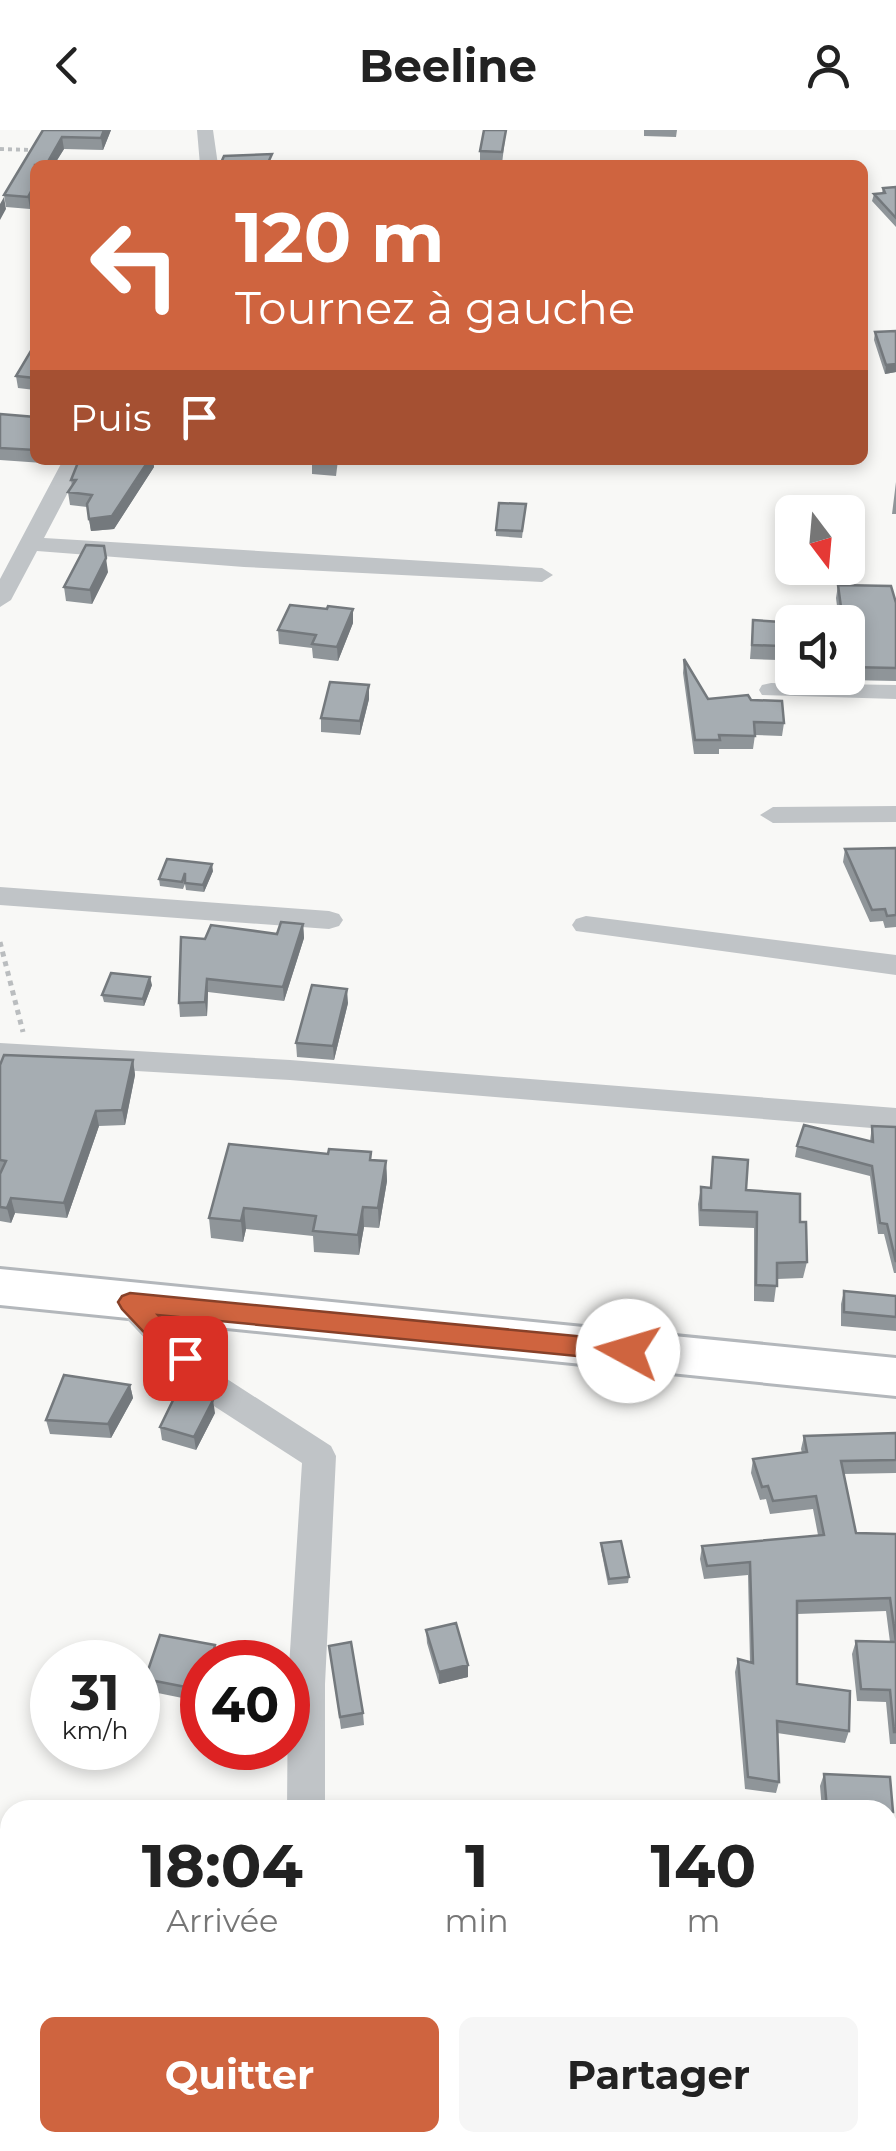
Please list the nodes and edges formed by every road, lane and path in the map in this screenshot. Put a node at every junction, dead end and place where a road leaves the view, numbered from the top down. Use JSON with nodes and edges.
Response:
{"nodes":[{"id":1,"x":205,"y":130,"type":"edge"},
{"id":2,"x":0,"y":149,"type":"edge"},
{"id":3,"x":32,"y":150,"type":"edge"},
{"id":4,"x":208,"y":160,"type":"edge"},
{"id":5,"x":71,"y":465,"type":"edge"},
{"id":6,"x":30,"y":544,"type":"junction"},
{"id":7,"x":542,"y":575,"type":"dead end"},
{"id":8,"x":0,"y":600,"type":"edge"},
{"id":9,"x":771,"y":690,"type":"dead end"},
{"id":10,"x":896,"y":692,"type":"edge"},
{"id":11,"x":774,"y":814,"type":"dead end"},
{"id":12,"x":896,"y":814,"type":"edge"},
{"id":13,"x":0,"y":896,"type":"edge"},
{"id":14,"x":329,"y":920,"type":"dead end"},
{"id":15,"x":586,"y":925,"type":"dead end"},
{"id":16,"x":896,"y":965,"type":"edge"},
{"id":17,"x":0,"y":1053,"type":"edge"},
{"id":18,"x":896,"y":1119,"type":"edge"},
{"id":19,"x":0,"y":1287,"type":"edge"},
{"id":20,"x":130,"y":1302,"type":"junction"},
{"id":21,"x":896,"y":1377,"type":"edge"},
{"id":22,"x":306,"y":1800,"type":"edge"}],
"edges":[{"from":1,"to":4,"type":"street"},
{"from":2,"to":3,"type":"path"},
{"from":5,"to":6,"type":"street"},
{"from":6,"to":7,"type":"street"},
{"from":6,"to":8,"type":"street"},
{"from":9,"to":10,"type":"street"},
{"from":11,"to":12,"type":"street"},
{"from":13,"to":14,"type":"street"},
{"from":15,"to":16,"type":"street"},
{"from":17,"to":18,"type":"street"},
{"from":19,"to":20,"type":"street"},
{"from":20,"to":21,"type":"street"},
{"from":20,"to":22,"type":"street"}]}
